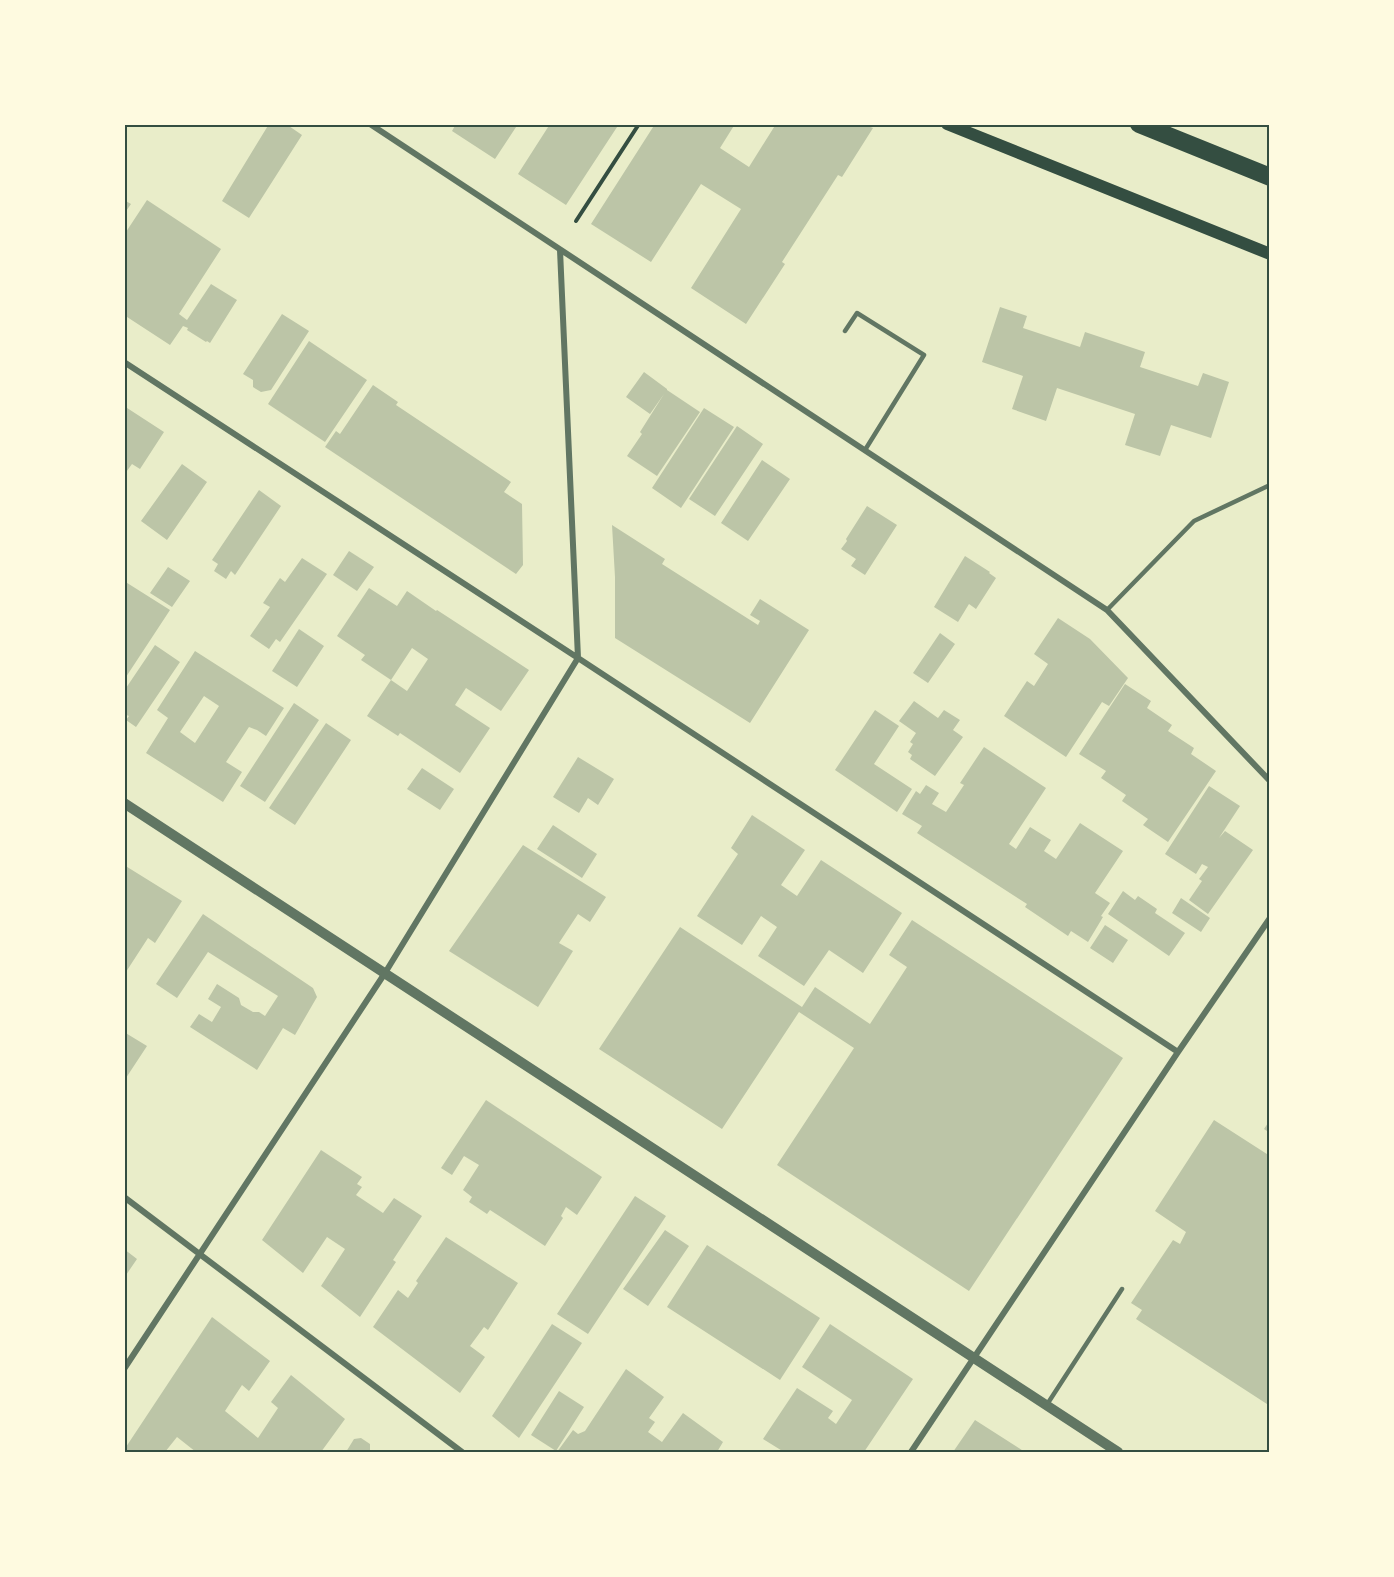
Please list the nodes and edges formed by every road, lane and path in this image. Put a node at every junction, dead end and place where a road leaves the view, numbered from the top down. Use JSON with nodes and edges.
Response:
{"nodes":[{"id":1,"x":370,"y":124,"type":"edge"},
{"id":2,"x":639,"y":124,"type":"edge"},
{"id":3,"x":947,"y":124,"type":"edge"},
{"id":4,"x":1139,"y":124,"type":"edge"},
{"id":5,"x":1269,"y":177,"type":"edge"},
{"id":6,"x":576,"y":221,"type":"dead end"},
{"id":7,"x":560,"y":250,"type":"junction"},
{"id":8,"x":1269,"y":254,"type":"edge"},
{"id":9,"x":845,"y":331,"type":"dead end"},
{"id":10,"x":124,"y":362,"type":"edge"},
{"id":11,"x":865,"y":450,"type":"junction"},
{"id":12,"x":1269,"y":485,"type":"edge"},
{"id":13,"x":1107,"y":610,"type":"junction"},
{"id":14,"x":578,"y":658,"type":"junction"},
{"id":15,"x":1269,"y":781,"type":"edge"},
{"id":16,"x":124,"y":803,"type":"edge"},
{"id":17,"x":1269,"y":918,"type":"edge"},
{"id":18,"x":385,"y":973,"type":"junction"},
{"id":19,"x":1178,"y":1052,"type":"junction"},
{"id":20,"x":124,"y":1197,"type":"edge"},
{"id":21,"x":200,"y":1254,"type":"junction"},
{"id":22,"x":1122,"y":1289,"type":"dead end"},
{"id":23,"x":974,"y":1358,"type":"junction"},
{"id":24,"x":124,"y":1369,"type":"edge"},
{"id":25,"x":1046,"y":1406,"type":"junction"},
{"id":26,"x":462,"y":1452,"type":"edge"},
{"id":27,"x":911,"y":1452,"type":"edge"},
{"id":28,"x":1118,"y":1452,"type":"edge"}],
"edges":[{"from":1,"to":7,"type":"street"},
{"from":2,"to":6,"type":"path"},
{"from":3,"to":8,"type":"main road"},
{"from":4,"to":5,"type":"highway"},
{"from":7,"to":11,"type":"street"},
{"from":7,"to":14,"type":"street"},
{"from":9,"to":11,"type":"lane"},
{"from":10,"to":14,"type":"street"},
{"from":11,"to":13,"type":"street"},
{"from":12,"to":13,"type":"lane"},
{"from":13,"to":15,"type":"street"},
{"from":14,"to":18,"type":"street"},
{"from":14,"to":19,"type":"street"},
{"from":16,"to":18,"type":"street"},
{"from":17,"to":19,"type":"street"},
{"from":18,"to":21,"type":"street"},
{"from":18,"to":23,"type":"street"},
{"from":19,"to":23,"type":"street"},
{"from":20,"to":21,"type":"street"},
{"from":21,"to":24,"type":"street"},
{"from":21,"to":26,"type":"street"},
{"from":22,"to":25,"type":"lane"},
{"from":23,"to":25,"type":"street"},
{"from":23,"to":27,"type":"street"},
{"from":25,"to":28,"type":"street"}]}
